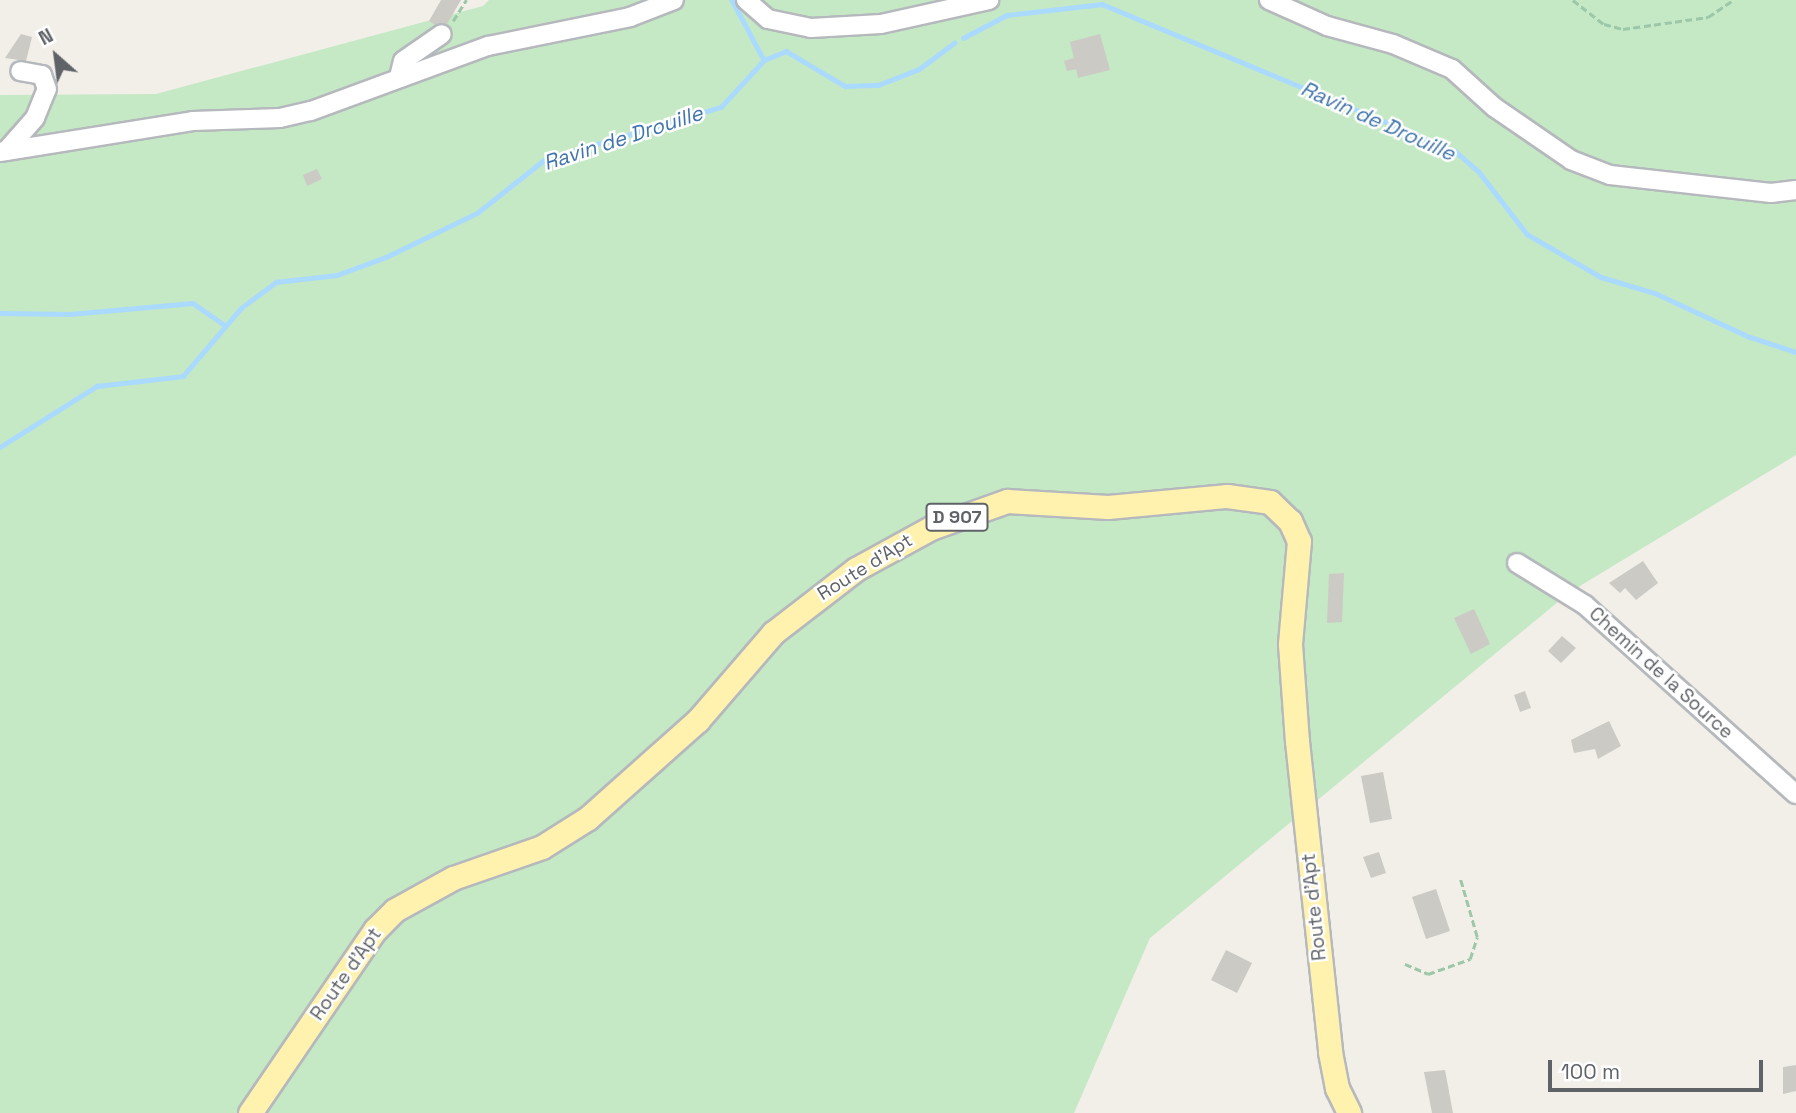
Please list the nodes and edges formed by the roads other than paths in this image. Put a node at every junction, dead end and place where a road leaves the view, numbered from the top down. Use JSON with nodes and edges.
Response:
{"nodes":[{"id":1,"x":674,"y":0,"type":"edge"},
{"id":2,"x":746,"y":0,"type":"edge"},
{"id":3,"x":989,"y":0,"type":"edge"},
{"id":4,"x":1269,"y":0,"type":"edge"},
{"id":5,"x":442,"y":34,"type":"road end"},
{"id":6,"x":20,"y":71,"type":"dead end"},
{"id":7,"x":400,"y":77,"type":"junction"},
{"id":8,"x":3,"y":151,"type":"edge"},
{"id":9,"x":1796,"y":190,"type":"edge"},
{"id":10,"x":1517,"y":563,"type":"dead end"},
{"id":11,"x":1796,"y":794,"type":"edge"},
{"id":12,"x":250,"y":1113,"type":"edge"},
{"id":13,"x":1349,"y":1113,"type":"edge"}],
"edges":[{"from":1,"to":7,"type":"street"},
{"from":2,"to":3,"type":"street"},
{"from":4,"to":9,"type":"street"},
{"from":5,"to":7,"type":"street"},
{"from":6,"to":8,"type":"street"},
{"from":7,"to":8,"type":"street"},
{"from":10,"to":11,"type":"street","name":"Chemin de la Source"},
{"from":12,"to":13,"type":"main road","name":"Route d'Apt","number":"D 907"}]}
